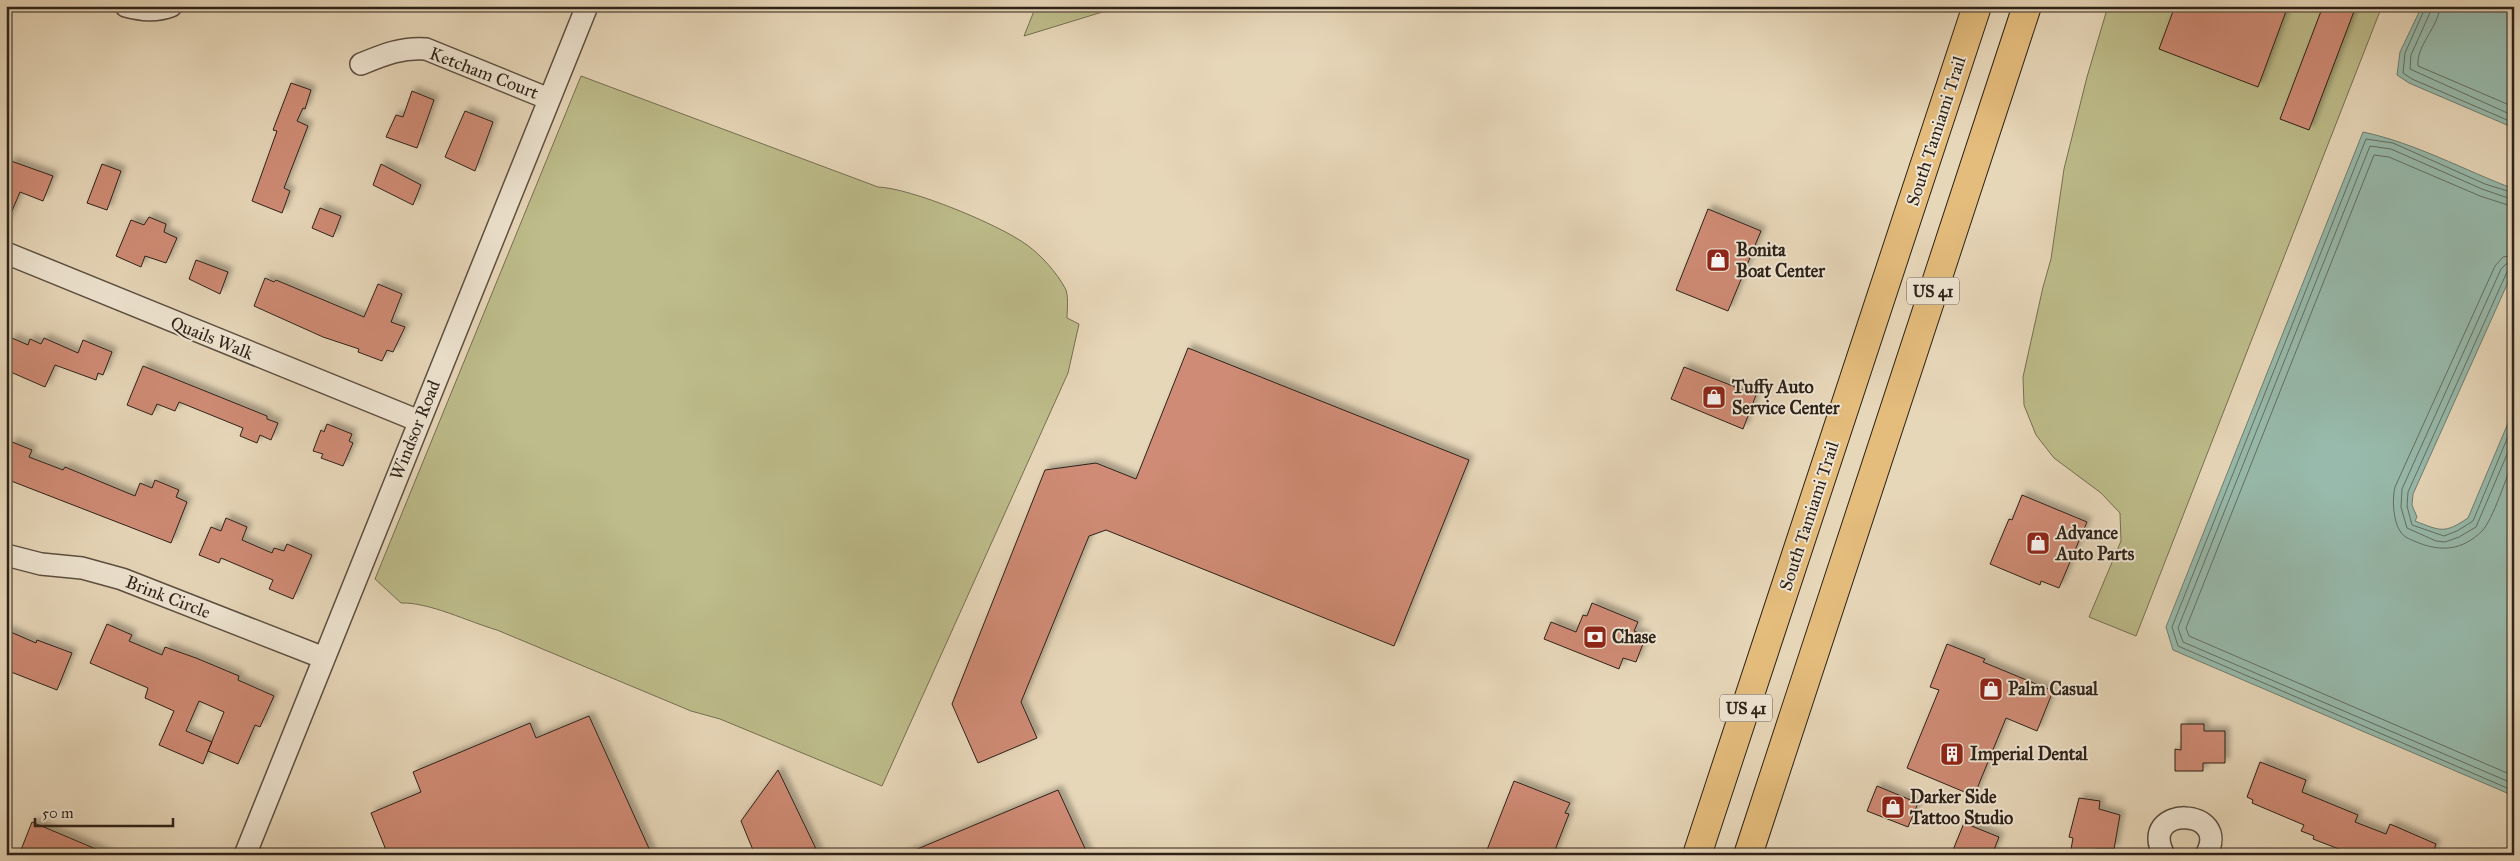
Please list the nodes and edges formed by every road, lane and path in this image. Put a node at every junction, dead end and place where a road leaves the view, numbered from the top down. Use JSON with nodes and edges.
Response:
{"nodes":[{"id":1,"x":126,"y":6,"type":"edge"},
{"id":2,"x":171,"y":6,"type":"edge"},
{"id":3,"x":587,"y":6,"type":"edge"},
{"id":4,"x":1977,"y":6,"type":"edge"},
{"id":5,"x":2027,"y":6,"type":"edge"},
{"id":6,"x":361,"y":64,"type":"dead end"},
{"id":7,"x":549,"y":99,"type":"junction"},
{"id":8,"x":6,"y":253,"type":"edge"},
{"id":9,"x":418,"y":421,"type":"junction"},
{"id":10,"x":6,"y":555,"type":"edge"},
{"id":11,"x":324,"y":658,"type":"junction"},
{"id":12,"x":2212,"y":853,"type":"edge"},
{"id":13,"x":245,"y":855,"type":"edge"},
{"id":14,"x":1697,"y":855,"type":"edge"},
{"id":15,"x":1748,"y":855,"type":"edge"},
{"id":16,"x":2164,"y":855,"type":"edge"}],
"edges":[{"from":1,"to":2,"type":"street"},
{"from":3,"to":7,"type":"street","name":"Windsor Road"},
{"from":4,"to":14,"type":"main road","name":"South Tamiami Trail","number":"US 41"},
{"from":5,"to":15,"type":"main road","number":"US 41"},
{"from":6,"to":7,"type":"street","name":"Ketcham Court"},
{"from":7,"to":9,"type":"street","name":"Windsor Road"},
{"from":8,"to":9,"type":"street","name":"Quails Walk"},
{"from":9,"to":11,"type":"street","name":"Windsor Road"},
{"from":10,"to":11,"type":"street","name":"Brink Circle"},
{"from":11,"to":13,"type":"street","name":"Windsor Road"},
{"from":12,"to":16,"type":"street"}]}
